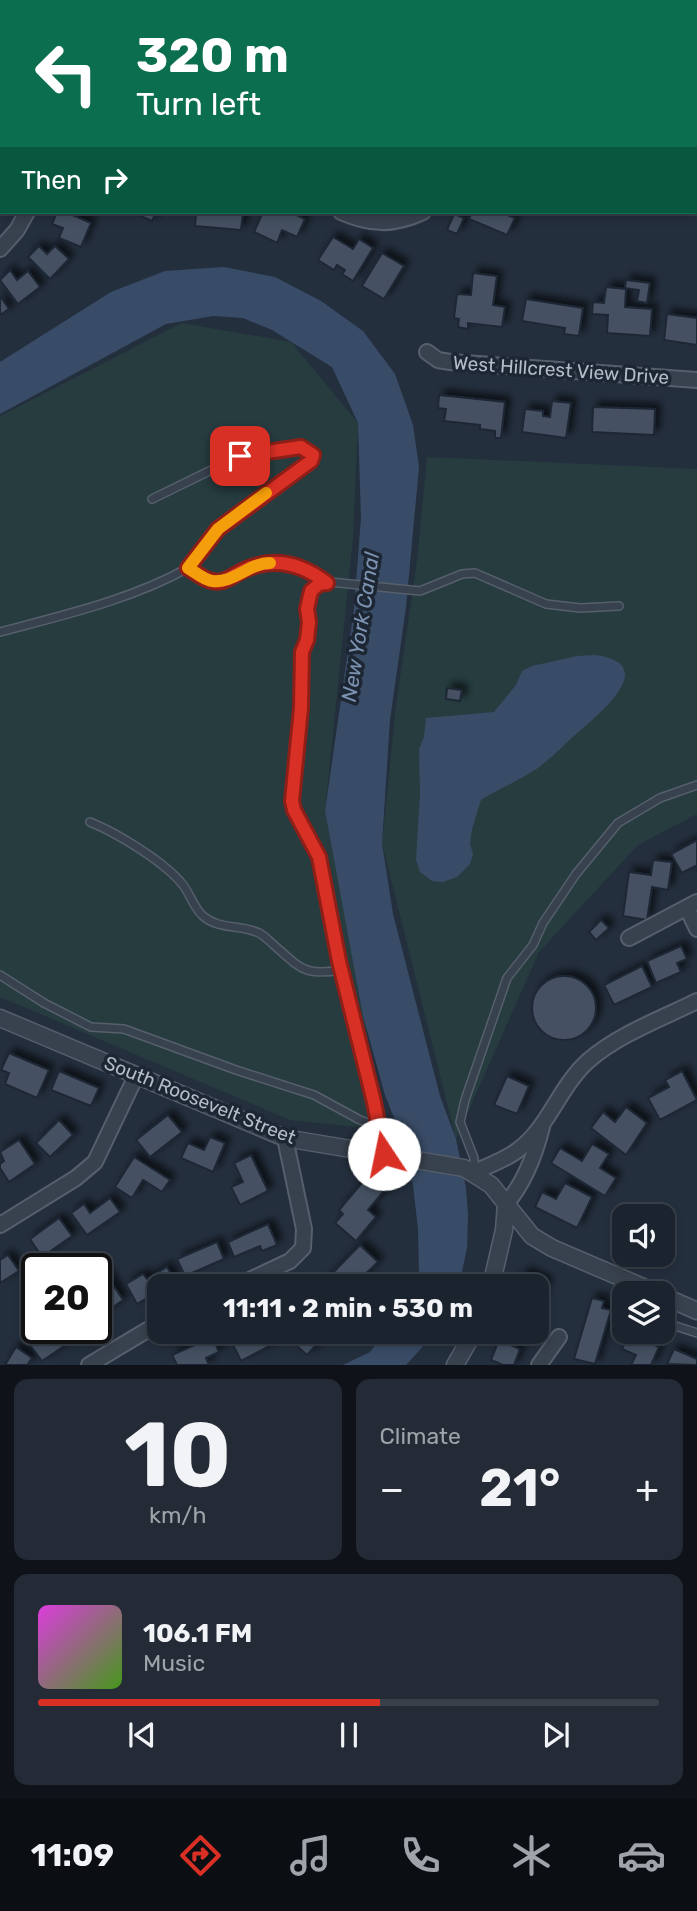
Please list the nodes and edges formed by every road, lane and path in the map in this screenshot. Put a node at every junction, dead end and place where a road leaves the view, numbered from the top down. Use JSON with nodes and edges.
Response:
{"nodes":[{"id":1,"x":26,"y":214,"type":"edge"},
{"id":2,"x":346,"y":214,"type":"edge"},
{"id":3,"x":418,"y":214,"type":"edge"},
{"id":4,"x":0,"y":248,"type":"edge"},
{"id":5,"x":427,"y":352,"type":"dead end"},
{"id":6,"x":697,"y":380,"type":"edge"},
{"id":7,"x":152,"y":499,"type":"dead end"},
{"id":8,"x":188,"y":568,"type":"junction"},
{"id":9,"x":327,"y":583,"type":"junction"},
{"id":10,"x":619,"y":606,"type":"dead end"},
{"id":11,"x":0,"y":632,"type":"edge"},
{"id":12,"x":697,"y":785,"type":"edge"},
{"id":13,"x":90,"y":822,"type":"dead end"},
{"id":14,"x":692,"y":905,"type":"edge"},
{"id":15,"x":697,"y":929,"type":"edge"},
{"id":16,"x":629,"y":938,"type":"dead end"},
{"id":17,"x":341,"y":970,"type":"junction"},
{"id":18,"x":0,"y":975,"type":"edge"},
{"id":19,"x":697,"y":1001,"type":"edge"},
{"id":20,"x":0,"y":1018,"type":"edge"},
{"id":21,"x":136,"y":1076,"type":"junction"},
{"id":22,"x":542,"y":1125,"type":"junction"},
{"id":23,"x":378,"y":1126,"type":"junction"},
{"id":24,"x":285,"y":1138,"type":"junction"},
{"id":25,"x":388,"y":1155,"type":"junction"},
{"id":26,"x":469,"y":1170,"type":"junction"},
{"id":27,"x":506,"y":1204,"type":"junction"},
{"id":28,"x":0,"y":1225,"type":"edge"},
{"id":29,"x":262,"y":1274,"type":"edge"},
{"id":30,"x":494,"y":1274,"type":"edge"},
{"id":31,"x":631,"y":1281,"type":"edge"},
{"id":32,"x":675,"y":1301,"type":"edge"},
{"id":33,"x":697,"y":1311,"type":"edge"},
{"id":34,"x":675,"y":1326,"type":"edge"},
{"id":35,"x":147,"y":1329,"type":"edge"},
{"id":36,"x":697,"y":1333,"type":"edge"},
{"id":37,"x":559,"y":1337,"type":"dead end"},
{"id":38,"x":467,"y":1344,"type":"edge"},
{"id":39,"x":89,"y":1365,"type":"edge"},
{"id":40,"x":455,"y":1365,"type":"edge"},
{"id":41,"x":539,"y":1365,"type":"edge"}],
"edges":[{"from":1,"to":4,"type":"street"},
{"from":2,"to":3,"type":"street"},
{"from":5,"to":6,"type":"street","name":"West Hillcrest View Drive"},
{"from":7,"to":8,"type":"lane"},
{"from":8,"to":9,"type":"lane"},
{"from":8,"to":11,"type":"lane"},
{"from":9,"to":10,"type":"lane"},
{"from":9,"to":17,"type":"lane"},
{"from":12,"to":26,"type":"lane"},
{"from":13,"to":17,"type":"lane"},
{"from":14,"to":15,"type":"street"},
{"from":14,"to":16,"type":"street"},
{"from":17,"to":23,"type":"lane"},
{"from":18,"to":23,"type":"lane"},
{"from":19,"to":22,"type":"street"},
{"from":20,"to":21,"type":"street","name":"South Roosevelt Street"},
{"from":21,"to":24,"type":"street","name":"South Roosevelt Street"},
{"from":21,"to":28,"type":"street"},
{"from":22,"to":26,"type":"street"},
{"from":22,"to":27,"type":"street"},
{"from":23,"to":25,"type":"lane"},
{"from":24,"to":25,"type":"street","name":"South Roosevelt Street"},
{"from":24,"to":29,"type":"street"},
{"from":25,"to":26,"type":"street","name":"South Roosevelt Street"},
{"from":26,"to":27,"type":"street"},
{"from":27,"to":30,"type":"street"},
{"from":27,"to":31,"type":"street"},
{"from":32,"to":33,"type":"street"},
{"from":34,"to":36,"type":"lane"},
{"from":35,"to":39,"type":"street"},
{"from":37,"to":41,"type":"street"},
{"from":38,"to":40,"type":"street"}]}
